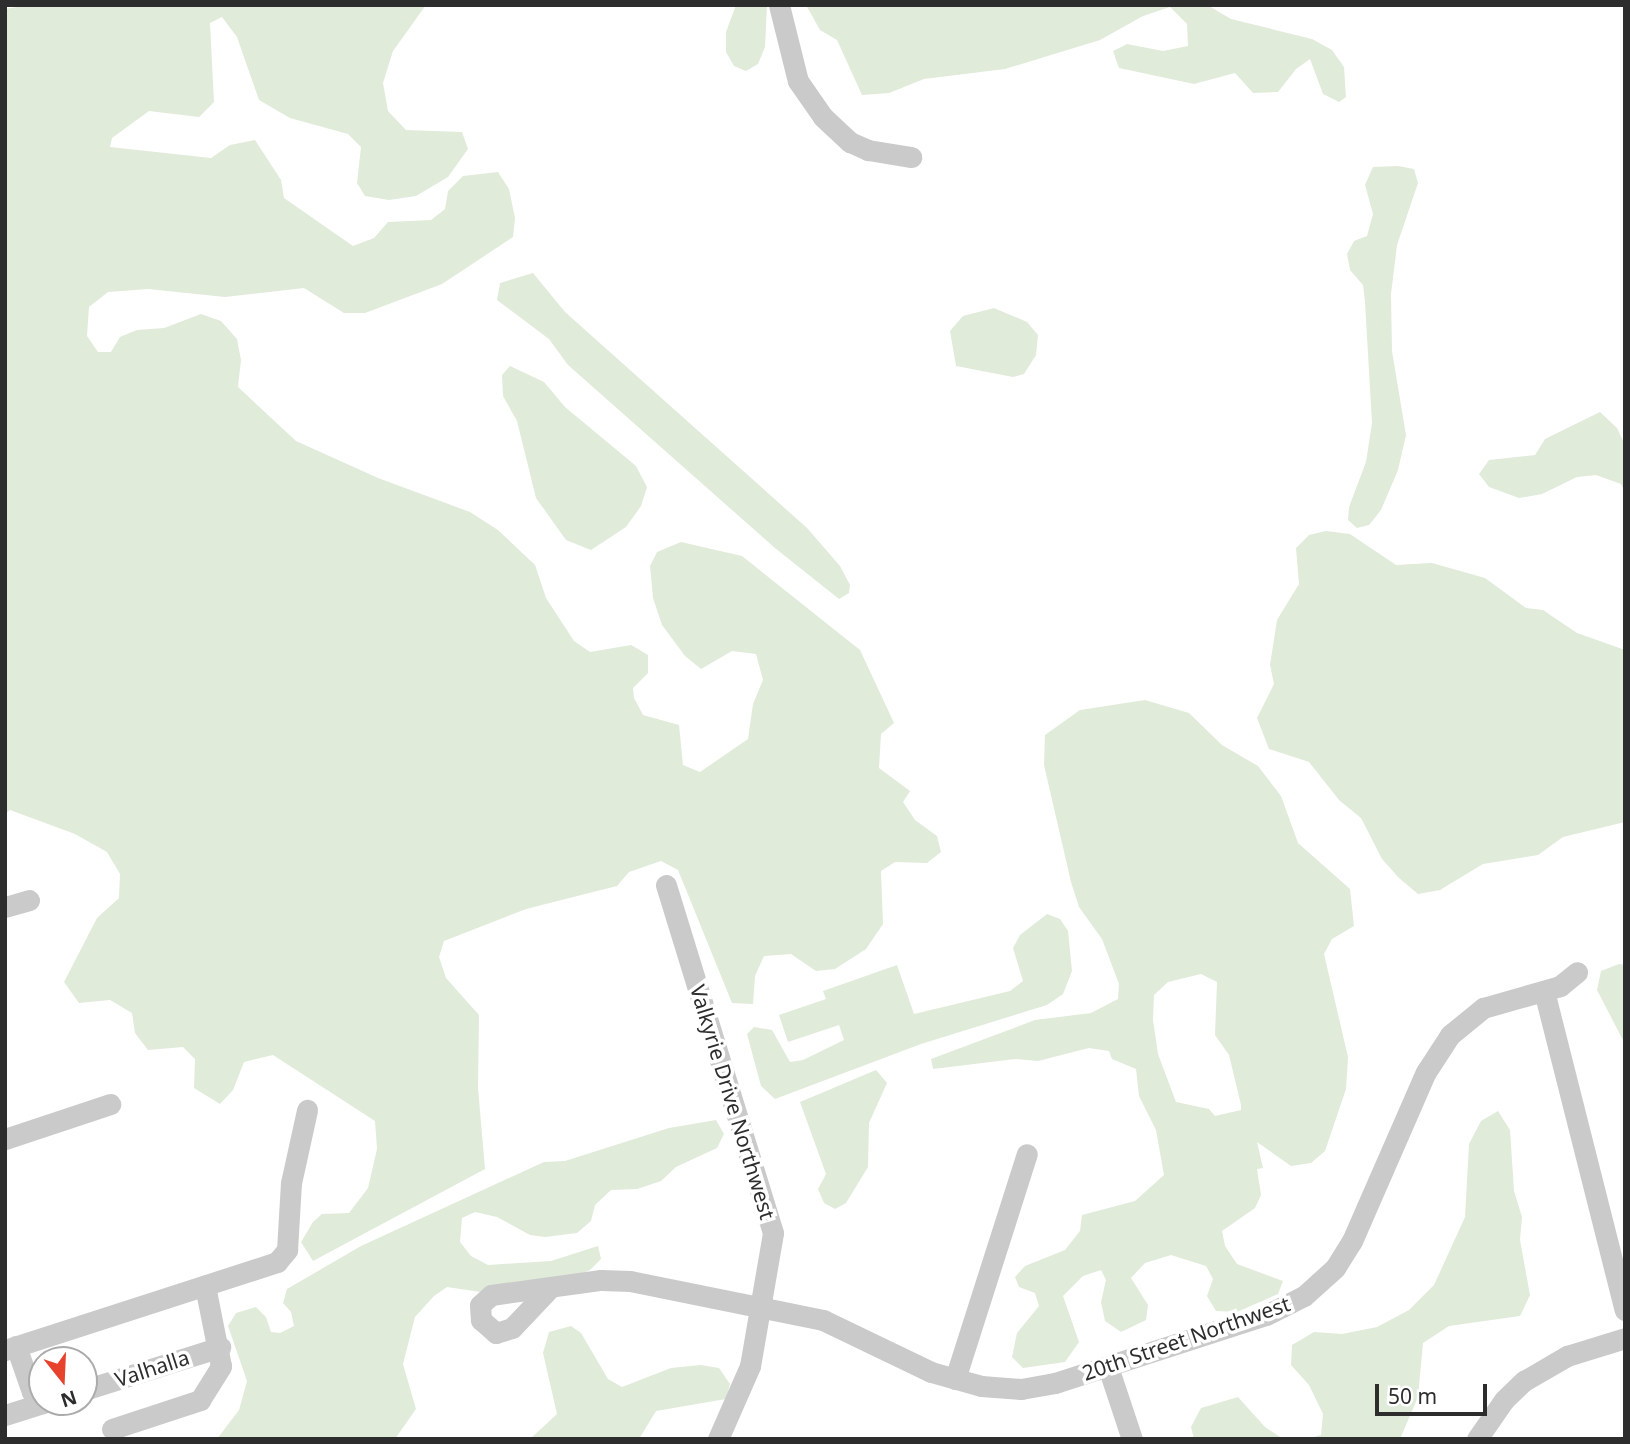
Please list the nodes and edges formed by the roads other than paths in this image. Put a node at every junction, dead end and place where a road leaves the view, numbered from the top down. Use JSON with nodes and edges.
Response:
{"nodes":[{"id":1,"x":779,"y":5,"type":"edge"},
{"id":2,"x":911,"y":157,"type":"dead end"},
{"id":3,"x":666,"y":885,"type":"dead end"},
{"id":4,"x":29,"y":900,"type":"dead end"},
{"id":5,"x":5,"y":907,"type":"edge"},
{"id":6,"x":1577,"y":972,"type":"dead end"},
{"id":7,"x":1544,"y":991,"type":"junction"},
{"id":8,"x":110,"y":1104,"type":"dead end"},
{"id":9,"x":307,"y":1110,"type":"dead end"},
{"id":10,"x":5,"y":1139,"type":"edge"},
{"id":11,"x":1027,"y":1154,"type":"dead end"},
{"id":12,"x":205,"y":1286,"type":"junction"},
{"id":13,"x":548,"y":1290,"type":"dead end"},
{"id":14,"x":763,"y":1307,"type":"junction"},
{"id":15,"x":1625,"y":1311,"type":"edge"},
{"id":16,"x":1625,"y":1338,"type":"edge"},
{"id":17,"x":220,"y":1347,"type":"junction"},
{"id":18,"x":11,"y":1348,"type":"edge"},
{"id":19,"x":1108,"y":1367,"type":"junction"},
{"id":20,"x":955,"y":1379,"type":"junction"},
{"id":21,"x":28,"y":1384,"type":"edge"},
{"id":22,"x":98,"y":1386,"type":"edge"},
{"id":23,"x":28,"y":1408,"type":"edge"},
{"id":24,"x":5,"y":1415,"type":"edge"},
{"id":25,"x":112,"y":1429,"type":"dead end"},
{"id":26,"x":718,"y":1439,"type":"edge"},
{"id":27,"x":1132,"y":1439,"type":"edge"},
{"id":28,"x":1477,"y":1439,"type":"edge"}],
"edges":[{"from":1,"to":2,"type":"street"},
{"from":3,"to":14,"type":"street","name":"Valkyrie Drive Northwest"},
{"from":4,"to":5,"type":"street"},
{"from":6,"to":7,"type":"street","name":"20th Street Northwest"},
{"from":7,"to":15,"type":"street"},
{"from":7,"to":19,"type":"street","name":"20th Street Northwest"},
{"from":8,"to":10,"type":"street"},
{"from":9,"to":12,"type":"street"},
{"from":11,"to":20,"type":"street"},
{"from":12,"to":17,"type":"street","name":"Valhalla"},
{"from":12,"to":18,"type":"street"},
{"from":13,"to":14,"type":"street","name":"20th Street Northwest"},
{"from":14,"to":20,"type":"street","name":"20th Street Northwest"},
{"from":14,"to":26,"type":"street","name":"Valkyrie Drive Northwest"},
{"from":16,"to":28,"type":"street"},
{"from":17,"to":22,"type":"street","name":"Valhalla"},
{"from":17,"to":25,"type":"street","name":"Valhalla"},
{"from":18,"to":21,"type":"street"},
{"from":19,"to":20,"type":"street","name":"20th Street Northwest"},
{"from":19,"to":27,"type":"street"},
{"from":23,"to":24,"type":"street"}]}
